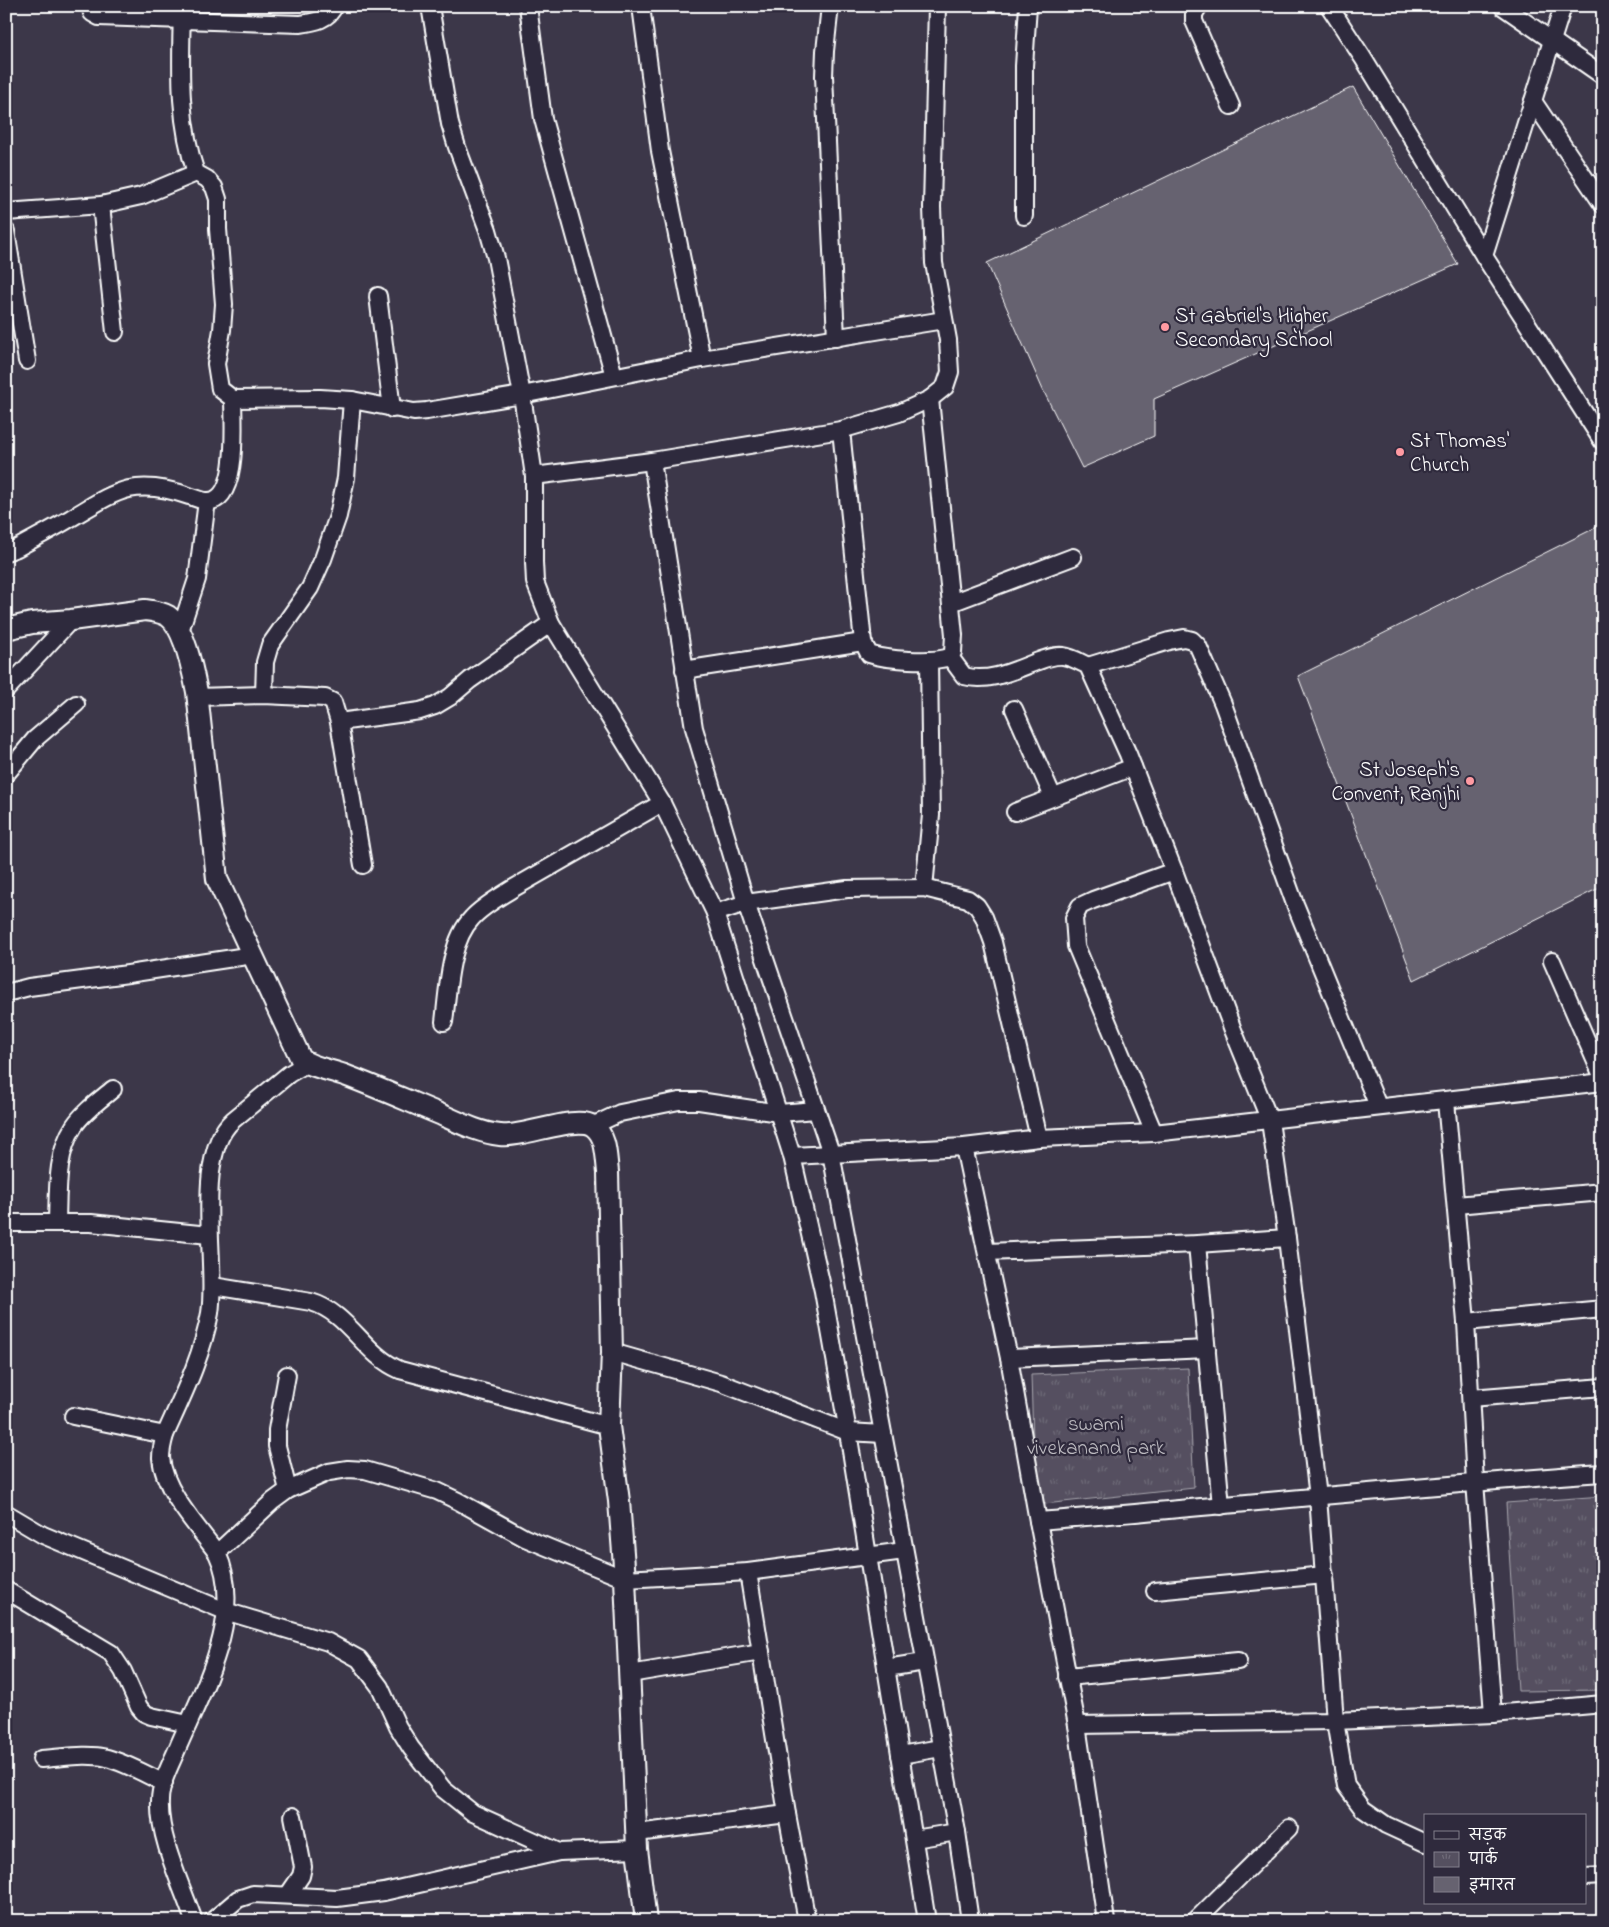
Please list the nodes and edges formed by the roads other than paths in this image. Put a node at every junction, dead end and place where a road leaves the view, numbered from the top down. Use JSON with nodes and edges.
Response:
{"nodes":[{"id":1,"x":90,"y":6,"type":"edge"},
{"id":2,"x":334,"y":6,"type":"edge"},
{"id":3,"x":430,"y":6,"type":"edge"},
{"id":4,"x":528,"y":6,"type":"edge"},
{"id":5,"x":641,"y":6,"type":"edge"},
{"id":6,"x":830,"y":6,"type":"edge"},
{"id":7,"x":937,"y":6,"type":"edge"},
{"id":8,"x":1028,"y":6,"type":"edge"},
{"id":9,"x":1199,"y":6,"type":"edge"},
{"id":10,"x":1329,"y":6,"type":"edge"},
{"id":11,"x":1502,"y":6,"type":"edge"},
{"id":12,"x":1563,"y":6,"type":"edge"},
{"id":13,"x":182,"y":13,"type":"edge"},
{"id":14,"x":1552,"y":42,"type":"junction"},
{"id":15,"x":1603,"y":76,"type":"edge"},
{"id":16,"x":1532,"y":101,"type":"junction"},
{"id":17,"x":1231,"y":106,"type":"dead end"},
{"id":18,"x":196,"y":173,"type":"junction"},
{"id":19,"x":101,"y":205,"type":"junction"},
{"id":20,"x":1603,"y":205,"type":"edge"},
{"id":21,"x":6,"y":212,"type":"edge"},
{"id":22,"x":1024,"y":216,"type":"dead end"},
{"id":23,"x":6,"y":231,"type":"edge"},
{"id":24,"x":1484,"y":256,"type":"junction"},
{"id":25,"x":378,"y":296,"type":"dead end"},
{"id":26,"x":944,"y":320,"type":"junction"},
{"id":27,"x":115,"y":332,"type":"dead end"},
{"id":28,"x":836,"y":338,"type":"junction"},
{"id":29,"x":702,"y":360,"type":"junction"},
{"id":30,"x":28,"y":361,"type":"dead end"},
{"id":31,"x":614,"y":376,"type":"junction"},
{"id":32,"x":522,"y":395,"type":"junction"},
{"id":33,"x":233,"y":398,"type":"junction"},
{"id":34,"x":930,"y":399,"type":"junction"},
{"id":35,"x":352,"y":400,"type":"junction"},
{"id":36,"x":392,"y":409,"type":"junction"},
{"id":37,"x":841,"y":430,"type":"junction"},
{"id":38,"x":1603,"y":442,"type":"edge"},
{"id":39,"x":652,"y":461,"type":"junction"},
{"id":40,"x":534,"y":476,"type":"junction"},
{"id":41,"x":207,"y":502,"type":"junction"},
{"id":42,"x":6,"y":552,"type":"edge"},
{"id":43,"x":1073,"y":556,"type":"dead end"},
{"id":44,"x":951,"y":603,"type":"junction"},
{"id":45,"x":71,"y":620,"type":"junction"},
{"id":46,"x":551,"y":623,"type":"junction"},
{"id":47,"x":6,"y":629,"type":"edge"},
{"id":48,"x":180,"y":631,"type":"junction"},
{"id":49,"x":863,"y":642,"type":"junction"},
{"id":50,"x":950,"y":657,"type":"junction"},
{"id":51,"x":929,"y":660,"type":"junction"},
{"id":52,"x":1088,"y":666,"type":"junction"},
{"id":53,"x":684,"y":670,"type":"junction"},
{"id":54,"x":196,"y":688,"type":"junction"},
{"id":55,"x":6,"y":690,"type":"edge"},
{"id":56,"x":264,"y":695,"type":"junction"},
{"id":57,"x":76,"y":704,"type":"dead end"},
{"id":58,"x":1014,"y":709,"type":"dead end"},
{"id":59,"x":339,"y":722,"type":"junction"},
{"id":60,"x":1133,"y":767,"type":"junction"},
{"id":61,"x":6,"y":774,"type":"edge"},
{"id":62,"x":1053,"y":797,"type":"junction"},
{"id":63,"x":662,"y":803,"type":"junction"},
{"id":64,"x":1015,"y":812,"type":"dead end"},
{"id":65,"x":362,"y":865,"type":"dead end"},
{"id":66,"x":1174,"y":871,"type":"junction"},
{"id":67,"x":924,"y":888,"type":"junction"},
{"id":68,"x":746,"y":903,"type":"junction"},
{"id":69,"x":715,"y":913,"type":"junction"},
{"id":70,"x":253,"y":955,"type":"junction"},
{"id":71,"x":1552,"y":961,"type":"dead end"},
{"id":72,"x":6,"y":993,"type":"edge"},
{"id":73,"x":444,"y":1022,"type":"dead end"},
{"id":74,"x":306,"y":1064,"type":"junction"},
{"id":75,"x":1603,"y":1080,"type":"edge"},
{"id":76,"x":114,"y":1089,"type":"dead end"},
{"id":77,"x":1446,"y":1101,"type":"junction"},
{"id":78,"x":1378,"y":1106,"type":"junction"},
{"id":79,"x":816,"y":1110,"type":"junction"},
{"id":80,"x":778,"y":1113,"type":"junction"},
{"id":81,"x":1270,"y":1120,"type":"junction"},
{"id":82,"x":592,"y":1126,"type":"junction"},
{"id":83,"x":1154,"y":1133,"type":"junction"},
{"id":84,"x":1039,"y":1138,"type":"junction"},
{"id":85,"x":964,"y":1147,"type":"junction"},
{"id":86,"x":831,"y":1153,"type":"junction"},
{"id":87,"x":792,"y":1156,"type":"junction"},
{"id":88,"x":1603,"y":1192,"type":"edge"},
{"id":89,"x":1456,"y":1205,"type":"junction"},
{"id":90,"x":6,"y":1223,"type":"edge"},
{"id":91,"x":57,"y":1223,"type":"junction"},
{"id":92,"x":209,"y":1234,"type":"junction"},
{"id":93,"x":1286,"y":1238,"type":"junction"},
{"id":94,"x":1197,"y":1244,"type":"junction"},
{"id":95,"x":987,"y":1252,"type":"junction"},
{"id":96,"x":213,"y":1286,"type":"junction"},
{"id":97,"x":1603,"y":1309,"type":"edge"},
{"id":98,"x":1466,"y":1322,"type":"junction"},
{"id":99,"x":1207,"y":1349,"type":"junction"},
{"id":100,"x":612,"y":1352,"type":"junction"},
{"id":101,"x":1009,"y":1358,"type":"junction"},
{"id":102,"x":287,"y":1375,"type":"dead end"},
{"id":103,"x":1603,"y":1387,"type":"edge"},
{"id":104,"x":1471,"y":1398,"type":"junction"},
{"id":105,"x":73,"y":1416,"type":"dead end"},
{"id":106,"x":609,"y":1426,"type":"junction"},
{"id":107,"x":848,"y":1432,"type":"junction"},
{"id":108,"x":883,"y":1434,"type":"junction"},
{"id":109,"x":165,"y":1435,"type":"junction"},
{"id":110,"x":1603,"y":1473,"type":"edge"},
{"id":111,"x":1475,"y":1482,"type":"junction"},
{"id":112,"x":288,"y":1490,"type":"junction"},
{"id":113,"x":1318,"y":1497,"type":"junction"},
{"id":114,"x":1221,"y":1506,"type":"junction"},
{"id":115,"x":6,"y":1513,"type":"edge"},
{"id":116,"x":1038,"y":1520,"type":"junction"},
{"id":117,"x":904,"y":1551,"type":"junction"},
{"id":118,"x":217,"y":1553,"type":"junction"},
{"id":119,"x":868,"y":1556,"type":"junction"},
{"id":120,"x":748,"y":1572,"type":"junction"},
{"id":121,"x":1325,"y":1575,"type":"junction"},
{"id":122,"x":625,"y":1579,"type":"junction"},
{"id":123,"x":6,"y":1590,"type":"edge"},
{"id":124,"x":1155,"y":1591,"type":"dead end"},
{"id":125,"x":225,"y":1611,"type":"junction"},
{"id":126,"x":761,"y":1652,"type":"junction"},
{"id":127,"x":1238,"y":1661,"type":"dead end"},
{"id":128,"x":925,"y":1662,"type":"junction"},
{"id":129,"x":886,"y":1668,"type":"junction"},
{"id":130,"x":630,"y":1674,"type":"junction"},
{"id":131,"x":1067,"y":1677,"type":"junction"},
{"id":132,"x":1603,"y":1704,"type":"edge"},
{"id":133,"x":1493,"y":1714,"type":"junction"},
{"id":134,"x":1335,"y":1721,"type":"junction"},
{"id":135,"x":188,"y":1724,"type":"junction"},
{"id":136,"x":1077,"y":1725,"type":"junction"},
{"id":137,"x":941,"y":1748,"type":"junction"},
{"id":138,"x":900,"y":1755,"type":"junction"},
{"id":139,"x":41,"y":1759,"type":"dead end"},
{"id":140,"x":164,"y":1783,"type":"junction"},
{"id":141,"x":787,"y":1814,"type":"junction"},
{"id":142,"x":293,"y":1816,"type":"dead end"},
{"id":143,"x":1289,"y":1828,"type":"dead end"},
{"id":144,"x":957,"y":1832,"type":"junction"},
{"id":145,"x":914,"y":1839,"type":"junction"},
{"id":146,"x":637,"y":1841,"type":"junction"},
{"id":147,"x":1424,"y":1843,"type":"edge"},
{"id":148,"x":558,"y":1852,"type":"junction"},
{"id":149,"x":1603,"y":1876,"type":"edge"},
{"id":150,"x":1586,"y":1877,"type":"edge"},
{"id":151,"x":288,"y":1895,"type":"junction"},
{"id":152,"x":194,"y":1921,"type":"edge"},
{"id":153,"x":212,"y":1921,"type":"edge"},
{"id":154,"x":646,"y":1921,"type":"edge"},
{"id":155,"x":807,"y":1921,"type":"edge"},
{"id":156,"x":927,"y":1921,"type":"edge"},
{"id":157,"x":970,"y":1921,"type":"edge"},
{"id":158,"x":1106,"y":1921,"type":"edge"},
{"id":159,"x":1195,"y":1921,"type":"edge"}],
"edges":[{"from":1,"to":13,"type":"street"},
{"from":2,"to":13,"type":"street"},
{"from":3,"to":32,"type":"street"},
{"from":4,"to":31,"type":"street"},
{"from":5,"to":29,"type":"street"},
{"from":6,"to":28,"type":"street"},
{"from":7,"to":26,"type":"street"},
{"from":8,"to":22,"type":"street"},
{"from":9,"to":17,"type":"street"},
{"from":10,"to":24,"type":"street"},
{"from":11,"to":14,"type":"street"},
{"from":12,"to":14,"type":"street"},
{"from":13,"to":18,"type":"street"},
{"from":14,"to":15,"type":"street"},
{"from":14,"to":16,"type":"street"},
{"from":16,"to":20,"type":"street"},
{"from":16,"to":24,"type":"street"},
{"from":18,"to":19,"type":"street"},
{"from":18,"to":33,"type":"street"},
{"from":19,"to":21,"type":"street"},
{"from":19,"to":27,"type":"street"},
{"from":23,"to":30,"type":"street"},
{"from":24,"to":38,"type":"street"},
{"from":25,"to":36,"type":"street"},
{"from":26,"to":28,"type":"street"},
{"from":26,"to":34,"type":"street"},
{"from":28,"to":29,"type":"street"},
{"from":29,"to":31,"type":"street"},
{"from":31,"to":32,"type":"street"},
{"from":32,"to":36,"type":"street"},
{"from":32,"to":40,"type":"street"},
{"from":33,"to":35,"type":"street"},
{"from":33,"to":41,"type":"street"},
{"from":34,"to":37,"type":"street"},
{"from":34,"to":44,"type":"street"},
{"from":35,"to":36,"type":"street"},
{"from":35,"to":56,"type":"street"},
{"from":37,"to":39,"type":"street"},
{"from":37,"to":49,"type":"street"},
{"from":39,"to":40,"type":"street"},
{"from":39,"to":53,"type":"street"},
{"from":40,"to":46,"type":"street"},
{"from":41,"to":42,"type":"street"},
{"from":41,"to":48,"type":"street"},
{"from":43,"to":44,"type":"street"},
{"from":44,"to":50,"type":"street"},
{"from":45,"to":47,"type":"street"},
{"from":45,"to":48,"type":"street"},
{"from":45,"to":55,"type":"street"},
{"from":46,"to":59,"type":"street"},
{"from":46,"to":63,"type":"street"},
{"from":48,"to":54,"type":"street"},
{"from":49,"to":51,"type":"street"},
{"from":49,"to":53,"type":"street"},
{"from":50,"to":51,"type":"street"},
{"from":50,"to":52,"type":"street"},
{"from":51,"to":67,"type":"street"},
{"from":52,"to":60,"type":"street"},
{"from":52,"to":78,"type":"street"},
{"from":53,"to":68,"type":"street"},
{"from":54,"to":56,"type":"street"},
{"from":54,"to":70,"type":"street"},
{"from":56,"to":59,"type":"street"},
{"from":57,"to":61,"type":"street"},
{"from":58,"to":62,"type":"street"},
{"from":59,"to":65,"type":"street"},
{"from":60,"to":62,"type":"street"},
{"from":60,"to":66,"type":"street"},
{"from":62,"to":64,"type":"street"},
{"from":63,"to":69,"type":"street"},
{"from":63,"to":73,"type":"street"},
{"from":66,"to":81,"type":"street"},
{"from":66,"to":83,"type":"street"},
{"from":67,"to":68,"type":"street"},
{"from":67,"to":84,"type":"street"},
{"from":68,"to":69,"type":"street"},
{"from":68,"to":79,"type":"street"},
{"from":69,"to":80,"type":"street"},
{"from":70,"to":72,"type":"street"},
{"from":70,"to":74,"type":"street"},
{"from":71,"to":75,"type":"street"},
{"from":74,"to":82,"type":"street"},
{"from":74,"to":92,"type":"street"},
{"from":75,"to":77,"type":"street"},
{"from":76,"to":91,"type":"street"},
{"from":77,"to":78,"type":"street"},
{"from":77,"to":89,"type":"street"},
{"from":78,"to":81,"type":"street"},
{"from":79,"to":80,"type":"street"},
{"from":79,"to":86,"type":"street"},
{"from":80,"to":82,"type":"street"},
{"from":80,"to":87,"type":"street"},
{"from":81,"to":83,"type":"street"},
{"from":81,"to":93,"type":"street"},
{"from":82,"to":100,"type":"street"},
{"from":83,"to":84,"type":"street"},
{"from":84,"to":85,"type":"street"},
{"from":85,"to":86,"type":"street"},
{"from":85,"to":95,"type":"street"},
{"from":86,"to":87,"type":"street"},
{"from":86,"to":108,"type":"street"},
{"from":87,"to":107,"type":"street"},
{"from":88,"to":89,"type":"street"},
{"from":89,"to":98,"type":"street"},
{"from":90,"to":91,"type":"street"},
{"from":91,"to":92,"type":"street"},
{"from":92,"to":96,"type":"street"},
{"from":93,"to":94,"type":"street"},
{"from":93,"to":113,"type":"street"},
{"from":94,"to":95,"type":"street"},
{"from":94,"to":99,"type":"street"},
{"from":95,"to":101,"type":"street"},
{"from":96,"to":106,"type":"street"},
{"from":96,"to":109,"type":"street"},
{"from":97,"to":98,"type":"street"},
{"from":98,"to":104,"type":"street"},
{"from":99,"to":101,"type":"street"},
{"from":99,"to":114,"type":"street"},
{"from":100,"to":106,"type":"street"},
{"from":100,"to":107,"type":"street"},
{"from":101,"to":116,"type":"street"},
{"from":102,"to":112,"type":"street"},
{"from":103,"to":104,"type":"street"},
{"from":104,"to":111,"type":"street"},
{"from":105,"to":109,"type":"street"},
{"from":106,"to":122,"type":"street"},
{"from":107,"to":108,"type":"street"},
{"from":107,"to":119,"type":"street"},
{"from":108,"to":117,"type":"street"},
{"from":109,"to":118,"type":"street"},
{"from":110,"to":111,"type":"street"},
{"from":111,"to":113,"type":"street"},
{"from":111,"to":133,"type":"street"},
{"from":112,"to":118,"type":"street"},
{"from":112,"to":122,"type":"street"},
{"from":113,"to":114,"type":"street"},
{"from":113,"to":121,"type":"street"},
{"from":114,"to":116,"type":"street"},
{"from":115,"to":125,"type":"street"},
{"from":116,"to":131,"type":"street"},
{"from":117,"to":119,"type":"street"},
{"from":117,"to":128,"type":"street"},
{"from":118,"to":125,"type":"street"},
{"from":119,"to":120,"type":"street"},
{"from":119,"to":129,"type":"street"},
{"from":120,"to":122,"type":"street"},
{"from":120,"to":126,"type":"street"},
{"from":121,"to":124,"type":"street"},
{"from":121,"to":134,"type":"street"},
{"from":122,"to":130,"type":"street"},
{"from":123,"to":135,"type":"street"},
{"from":125,"to":135,"type":"street"},
{"from":125,"to":148,"type":"street"},
{"from":126,"to":130,"type":"street"},
{"from":126,"to":141,"type":"street"},
{"from":127,"to":131,"type":"street"},
{"from":128,"to":129,"type":"street"},
{"from":128,"to":137,"type":"street"},
{"from":129,"to":138,"type":"street"},
{"from":130,"to":146,"type":"street"},
{"from":131,"to":136,"type":"street"},
{"from":132,"to":133,"type":"street"},
{"from":133,"to":134,"type":"street"},
{"from":134,"to":136,"type":"street"},
{"from":134,"to":147,"type":"street"},
{"from":135,"to":140,"type":"street"},
{"from":136,"to":158,"type":"street"},
{"from":137,"to":138,"type":"street"},
{"from":137,"to":144,"type":"street"},
{"from":138,"to":145,"type":"street"},
{"from":139,"to":140,"type":"street"},
{"from":140,"to":152,"type":"street"},
{"from":141,"to":146,"type":"street"},
{"from":141,"to":155,"type":"street"},
{"from":142,"to":151,"type":"street"},
{"from":143,"to":159,"type":"street"},
{"from":144,"to":145,"type":"street"},
{"from":144,"to":157,"type":"street"},
{"from":145,"to":156,"type":"street"},
{"from":146,"to":148,"type":"street"},
{"from":146,"to":154,"type":"street"},
{"from":148,"to":151,"type":"street"},
{"from":149,"to":150,"type":"street"},
{"from":151,"to":153,"type":"street"}]}
